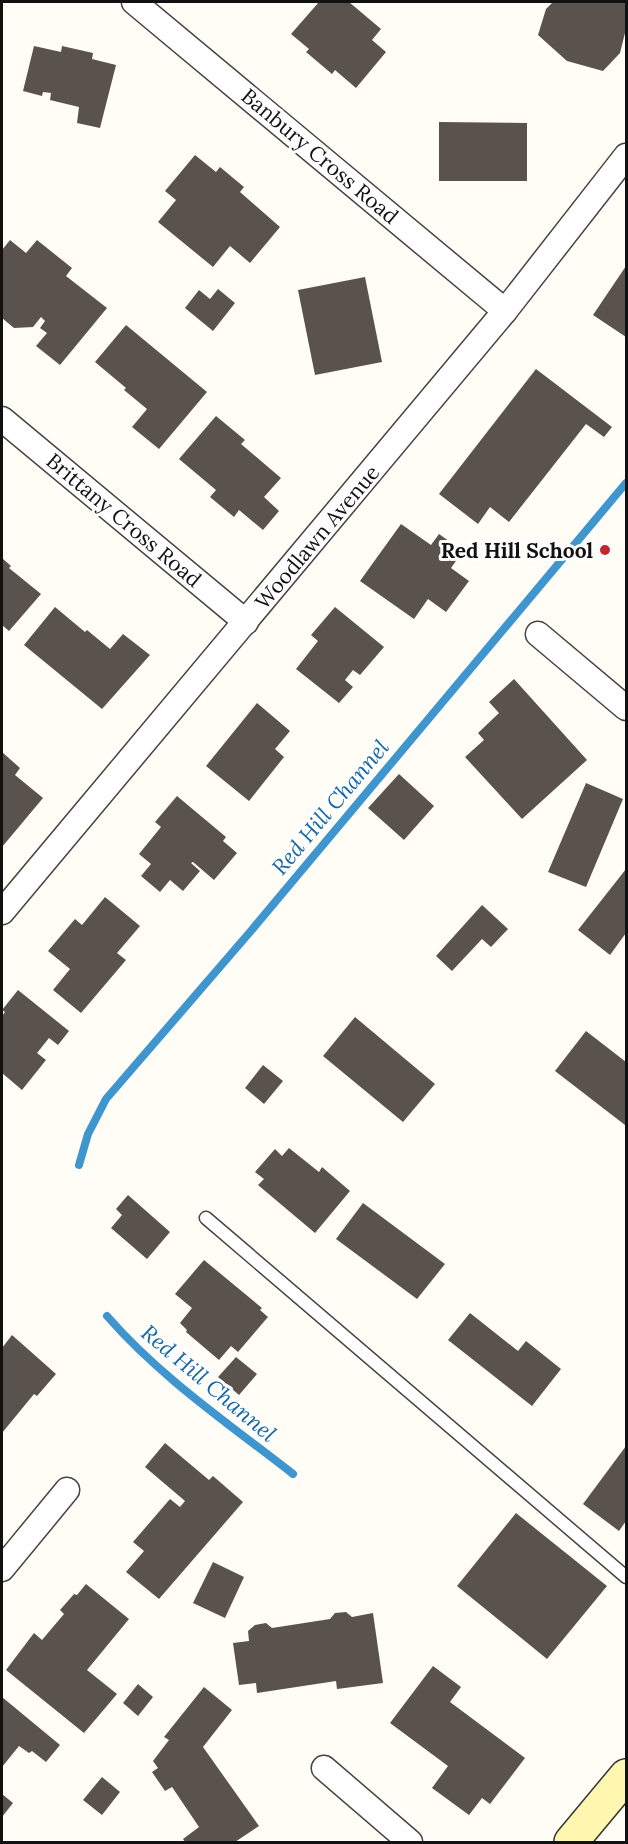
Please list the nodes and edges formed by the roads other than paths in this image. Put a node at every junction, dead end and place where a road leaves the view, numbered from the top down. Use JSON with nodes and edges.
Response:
{"nodes":[{"id":1,"x":134,"y":2,"type":"edge"},
{"id":2,"x":627,"y":156,"type":"edge"},
{"id":3,"x":505,"y":311,"type":"junction"},
{"id":4,"x":2,"y":418,"type":"edge"},
{"id":5,"x":246,"y":622,"type":"junction"},
{"id":6,"x":538,"y":634,"type":"dead end"},
{"id":7,"x":627,"y":708,"type":"edge"},
{"id":8,"x":2,"y":912,"type":"edge"},
{"id":9,"x":206,"y":1218,"type":"dead end"},
{"id":10,"x":67,"y":1490,"type":"dead end"},
{"id":11,"x":2,"y":1569,"type":"edge"},
{"id":12,"x":627,"y":1577,"type":"edge"},
{"id":13,"x":324,"y":1768,"type":"dead end"},
{"id":14,"x":627,"y":1776,"type":"edge"},
{"id":15,"x":410,"y":1842,"type":"edge"},
{"id":16,"x":571,"y":1842,"type":"edge"}],
"edges":[{"from":1,"to":3,"type":"street","name":"Banbury Cross Road"},
{"from":2,"to":3,"type":"street","name":"Woodlawn Avenue"},
{"from":3,"to":5,"type":"street","name":"Woodlawn Avenue"},
{"from":4,"to":5,"type":"street","name":"Brittany Cross Road"},
{"from":5,"to":8,"type":"street","name":"Woodlawn Avenue"},
{"from":6,"to":7,"type":"street"},
{"from":9,"to":12,"type":"lane"},
{"from":10,"to":11,"type":"street"},
{"from":13,"to":15,"type":"street"},
{"from":14,"to":16,"type":"main road"}]}
